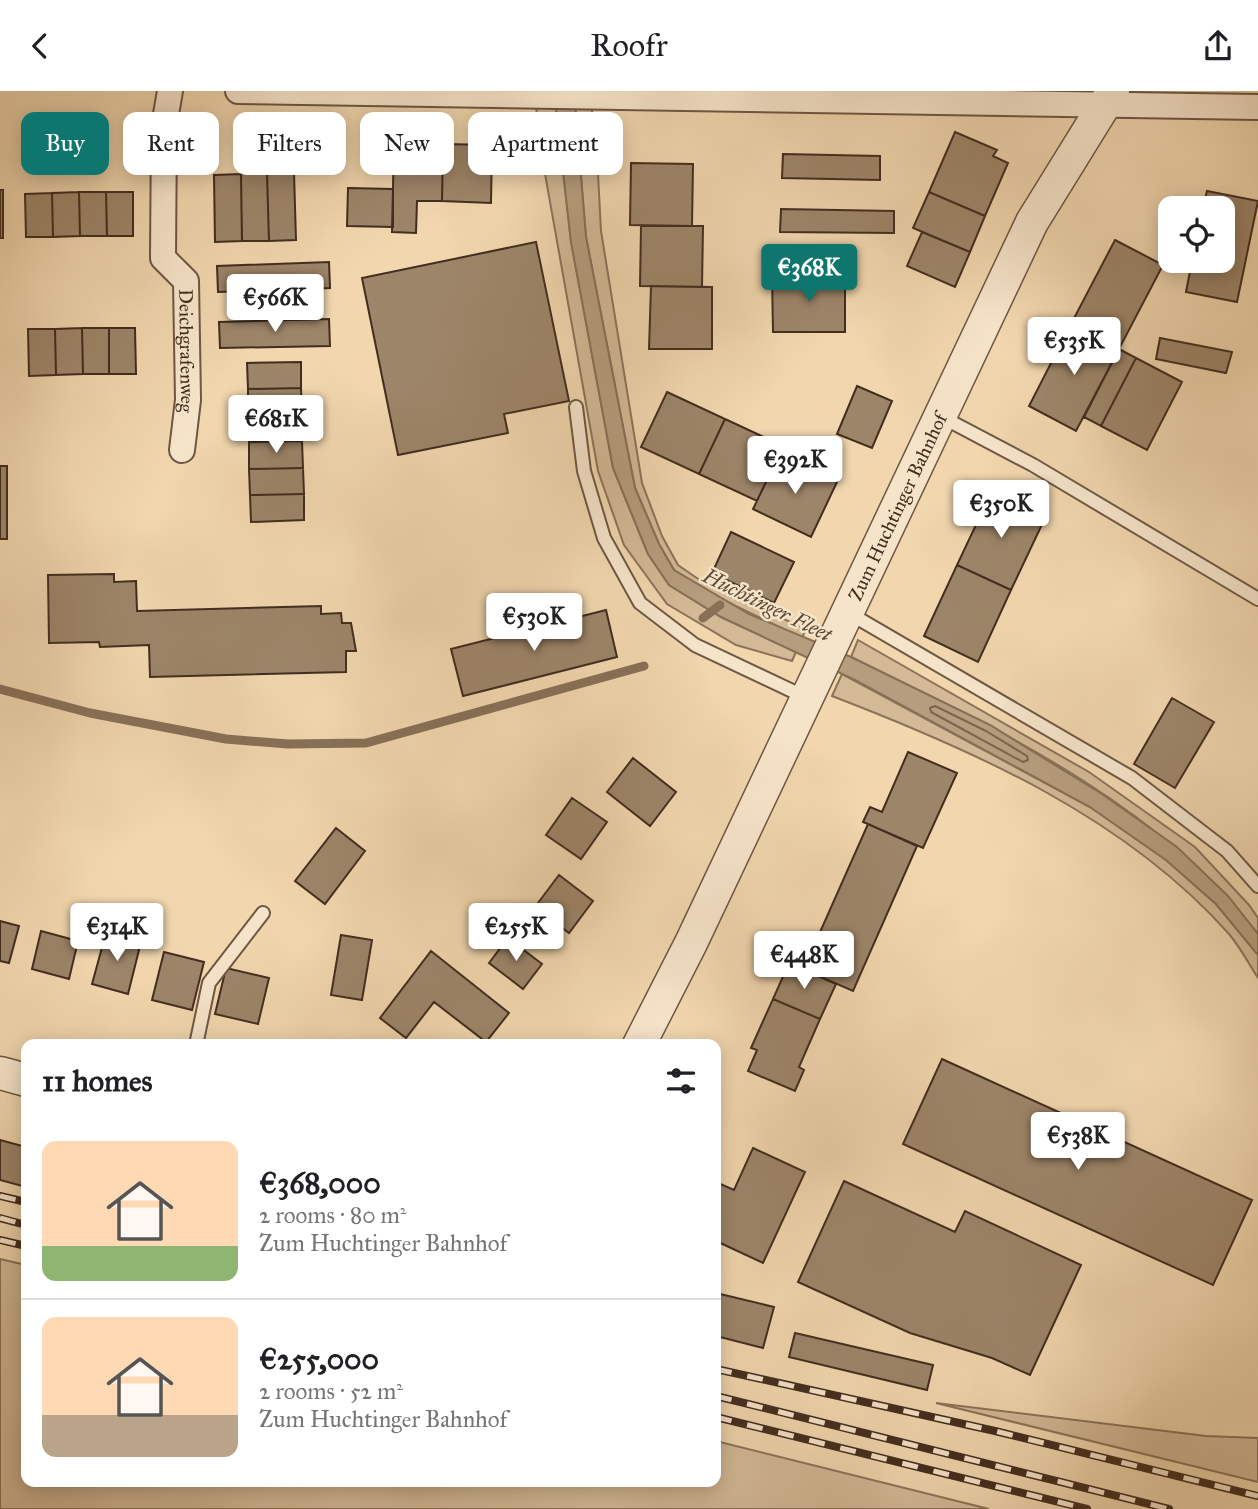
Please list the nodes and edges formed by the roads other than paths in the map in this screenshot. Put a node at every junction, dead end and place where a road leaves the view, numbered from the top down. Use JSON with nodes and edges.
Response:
{"nodes":[{"id":1,"x":170,"y":91,"type":"edge"},
{"id":2,"x":238,"y":91,"type":"edge"},
{"id":3,"x":768,"y":95,"type":"edge"},
{"id":4,"x":1109,"y":98,"type":"edge"},
{"id":5,"x":1258,"y":107,"type":"edge"},
{"id":6,"x":576,"y":407,"type":"dead end"},
{"id":7,"x":940,"y":415,"type":"junction"},
{"id":8,"x":182,"y":450,"type":"dead end"},
{"id":9,"x":1258,"y":599,"type":"edge"},
{"id":10,"x":847,"y":612,"type":"junction"},
{"id":11,"x":807,"y":698,"type":"junction"},
{"id":12,"x":1258,"y":885,"type":"edge"},
{"id":13,"x":263,"y":913,"type":"dead end"},
{"id":14,"x":661,"y":1005,"type":"junction"},
{"id":15,"x":197,"y":1039,"type":"edge"},
{"id":16,"x":642,"y":1039,"type":"edge"},
{"id":17,"x":649,"y":1039,"type":"edge"},
{"id":18,"x":0,"y":1073,"type":"edge"},
{"id":19,"x":21,"y":1079,"type":"edge"}],
"edges":[{"from":1,"to":8,"type":"street","name":"Deichgrafenweg"},
{"from":2,"to":3,"type":"street"},
{"from":3,"to":4,"type":"street"},
{"from":4,"to":5,"type":"street"},
{"from":4,"to":7,"type":"street","name":"Zum Huchtinger Bahnhof"},
{"from":6,"to":11,"type":"lane"},
{"from":7,"to":9,"type":"lane"},
{"from":7,"to":10,"type":"street","name":"Zum Huchtinger Bahnhof"},
{"from":10,"to":11,"type":"street","name":"Zum Huchtinger Bahnhof"},
{"from":10,"to":12,"type":"lane"},
{"from":11,"to":14,"type":"street","name":"Zum Huchtinger Bahnhof"},
{"from":13,"to":15,"type":"lane"},
{"from":14,"to":16,"type":"street","name":"Zum Huchtinger Bahnhof"},
{"from":14,"to":17,"type":"lane"},
{"from":18,"to":19,"type":"street"}]}
